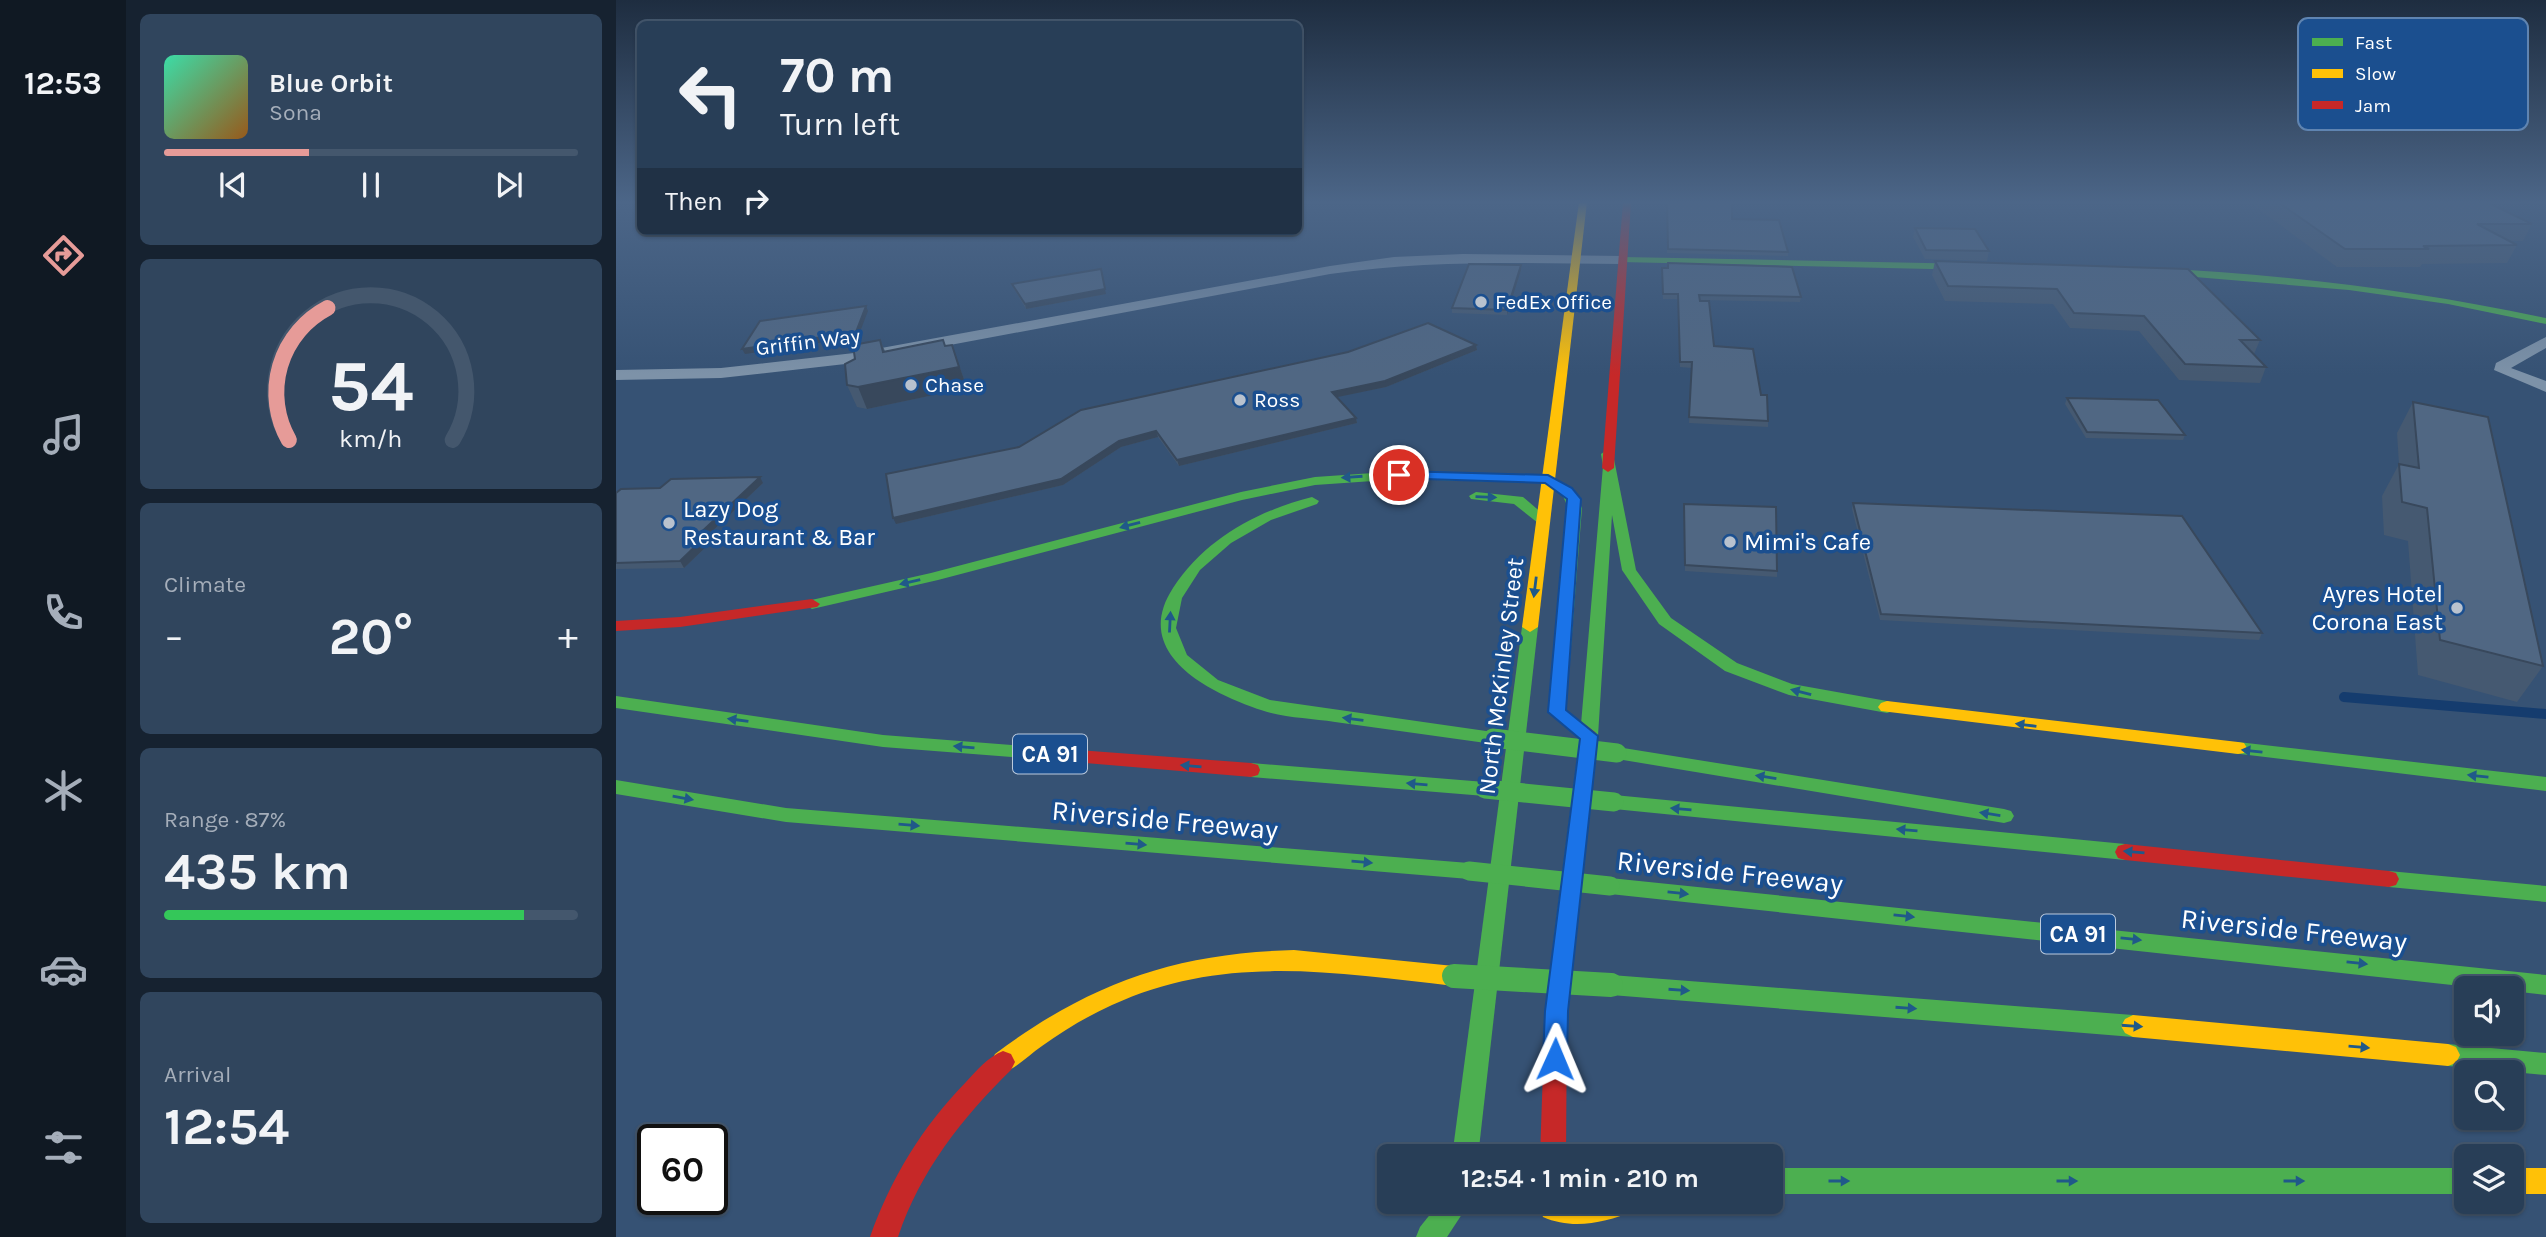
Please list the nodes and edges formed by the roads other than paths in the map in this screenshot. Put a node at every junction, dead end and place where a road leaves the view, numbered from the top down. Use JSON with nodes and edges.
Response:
{"nodes":[{"id":1,"x":1575,"y":259,"type":"edge"},
{"id":2,"x":1509,"y":260,"type":"edge"},
{"id":3,"x":1610,"y":260,"type":"edge"},
{"id":4,"x":1623,"y":260,"type":"junction"},
{"id":5,"x":1987,"y":268,"type":"edge"},
{"id":6,"x":2136,"y":271,"type":"edge"},
{"id":7,"x":2546,"y":321,"type":"edge"},
{"id":8,"x":2546,"y":342,"type":"edge"},
{"id":9,"x":616,"y":375,"type":"edge"},
{"id":10,"x":2546,"y":387,"type":"edge"},
{"id":11,"x":1607,"y":454,"type":"junction"},
{"id":12,"x":1548,"y":479,"type":"junction"},
{"id":13,"x":1377,"y":493,"type":"dead end"},
{"id":14,"x":1455,"y":496,"type":"dead end"},
{"id":15,"x":1543,"y":520,"type":"junction"},
{"id":16,"x":616,"y":626,"type":"edge"},
{"id":17,"x":616,"y":702,"type":"edge"},
{"id":18,"x":1589,"y":736,"type":"junction"},
{"id":19,"x":2546,"y":784,"type":"edge"},
{"id":20,"x":616,"y":787,"type":"edge"},
{"id":21,"x":2017,"y":818,"type":"dead end"},
{"id":22,"x":2113,"y":834,"type":"dead end"},
{"id":23,"x":2348,"y":872,"type":"junction"},
{"id":24,"x":2546,"y":894,"type":"edge"},
{"id":25,"x":2546,"y":985,"type":"edge"},
{"id":26,"x":2546,"y":1064,"type":"edge"},
{"id":27,"x":1467,"y":1144,"type":"edge"},
{"id":28,"x":1553,"y":1144,"type":"edge"},
{"id":29,"x":1783,"y":1181,"type":"edge"},
{"id":30,"x":2454,"y":1181,"type":"edge"},
{"id":31,"x":2524,"y":1181,"type":"edge"},
{"id":32,"x":2546,"y":1181,"type":"edge"},
{"id":33,"x":1448,"y":1214,"type":"edge"},
{"id":34,"x":1457,"y":1214,"type":"edge"},
{"id":35,"x":1552,"y":1214,"type":"edge"},
{"id":36,"x":1551,"y":1227,"type":"dead end"},
{"id":37,"x":884,"y":1237,"type":"edge"},
{"id":38,"x":1430,"y":1237,"type":"edge"},
{"id":39,"x":1455,"y":1237,"type":"edge"}],
"edges":[{"from":1,"to":12,"type":"main road","name":"North McKinley Street"},
{"from":2,"to":9,"type":"street","name":"Griffin Way"},
{"from":3,"to":4,"type":"street","name":"Griffin Way"},
{"from":4,"to":5,"type":"main road","name":"Griffin Way"},
{"from":4,"to":11,"type":"main road"},
{"from":6,"to":7,"type":"main road"},
{"from":8,"to":10,"type":"street"},
{"from":11,"to":18,"type":"main road"},
{"from":19,"to":11,"type":"main road","one_way":true},
{"from":12,"to":15,"type":"main road","name":"North McKinley Street"},
{"from":12,"to":16,"type":"main road","one_way":true},
{"from":12,"to":18,"type":"main road"},
{"from":21,"to":13,"type":"main road","one_way":true,"bridge":true},
{"from":14,"to":15,"type":"main road","one_way":true},
{"from":15,"to":27,"type":"main road","name":"North McKinley Street","one_way":true},
{"from":23,"to":17,"type":"main road","number":"CA 91","one_way":true,"bridge":true},
{"from":18,"to":28,"type":"main road"},
{"from":20,"to":25,"type":"main road","name":"Riverside Freeway","number":"CA 91","one_way":true,"bridge":true},
{"from":22,"to":23,"type":"main road"},
{"from":23,"to":24,"type":"main road","number":"CA 91"},
{"from":37,"to":26,"type":"main road","one_way":true,"bridge":true},
{"from":29,"to":30,"type":"main road","one_way":true},
{"from":31,"to":32,"type":"main road"},
{"from":33,"to":38,"type":"main road"},
{"from":34,"to":39,"type":"main road"},
{"from":35,"to":36,"type":"main road"}]}
